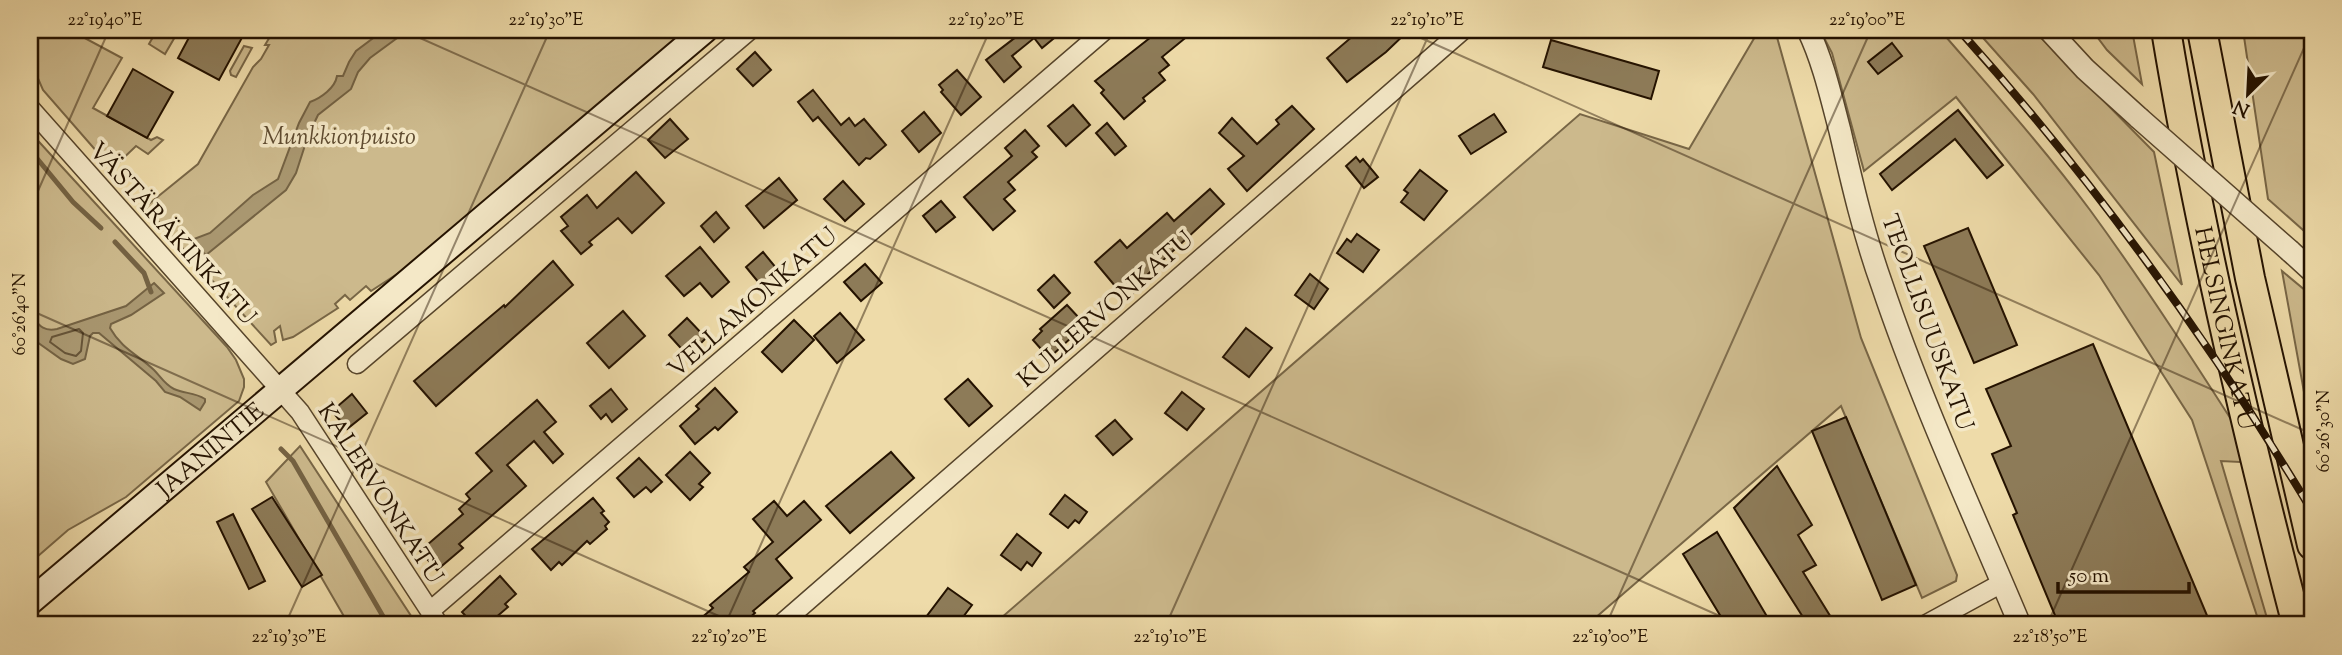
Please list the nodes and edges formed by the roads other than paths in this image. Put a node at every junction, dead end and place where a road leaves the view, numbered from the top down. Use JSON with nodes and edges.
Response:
{"nodes":[{"id":1,"x":705,"y":30,"type":"edge"},
{"id":2,"x":1105,"y":30,"type":"edge"},
{"id":3,"x":1463,"y":30,"type":"edge"},
{"id":4,"x":1808,"y":30,"type":"edge"},
{"id":5,"x":2049,"y":30,"type":"edge"},
{"id":6,"x":2166,"y":30,"type":"edge"},
{"id":7,"x":2202,"y":30,"type":"edge"},
{"id":8,"x":746,"y":31,"type":"edge"},
{"id":9,"x":30,"y":108,"type":"edge"},
{"id":10,"x":2312,"y":271,"type":"edge"},
{"id":11,"x":392,"y":296,"type":"junction"},
{"id":12,"x":410,"y":319,"type":"junction"},
{"id":13,"x":357,"y":363,"type":"dead end"},
{"id":14,"x":280,"y":390,"type":"junction"},
{"id":15,"x":2312,"y":545,"type":"edge"},
{"id":16,"x":2002,"y":583,"type":"junction"},
{"id":17,"x":30,"y":602,"type":"edge"},
{"id":18,"x":434,"y":618,"type":"edge"},
{"id":19,"x":780,"y":625,"type":"edge"},
{"id":20,"x":1925,"y":625,"type":"edge"},
{"id":21,"x":2020,"y":625,"type":"edge"},
{"id":22,"x":2297,"y":625,"type":"edge"}],
"edges":[{"from":1,"to":11,"type":"main road","name":"JAANINTIE"},
{"from":2,"to":18,"type":"street","name":"VELLAMONKATU"},
{"from":3,"to":19,"type":"street","name":"KULLERVONKATU"},
{"from":4,"to":16,"type":"street","name":"TEOLLISUUSKATU"},
{"from":5,"to":10,"type":"street","bridge":true},
{"from":6,"to":22,"type":"highway","name":"HELSINGINKATU"},
{"from":7,"to":15,"type":"highway","name":"HELSINGINKATU"},
{"from":8,"to":12,"type":"street"},
{"from":9,"to":14,"type":"street","name":"VÄSTÄRÄKINKATU"},
{"from":11,"to":12,"type":"street"},
{"from":11,"to":14,"type":"main road","name":"JAANINTIE"},
{"from":12,"to":13,"type":"street"},
{"from":14,"to":17,"type":"main road","name":"JAANINTIE"},
{"from":14,"to":18,"type":"street","name":"KALERVONKATU"},
{"from":16,"to":20,"type":"street"},
{"from":16,"to":21,"type":"street","name":"TEOLLISUUSKATU"}]}
